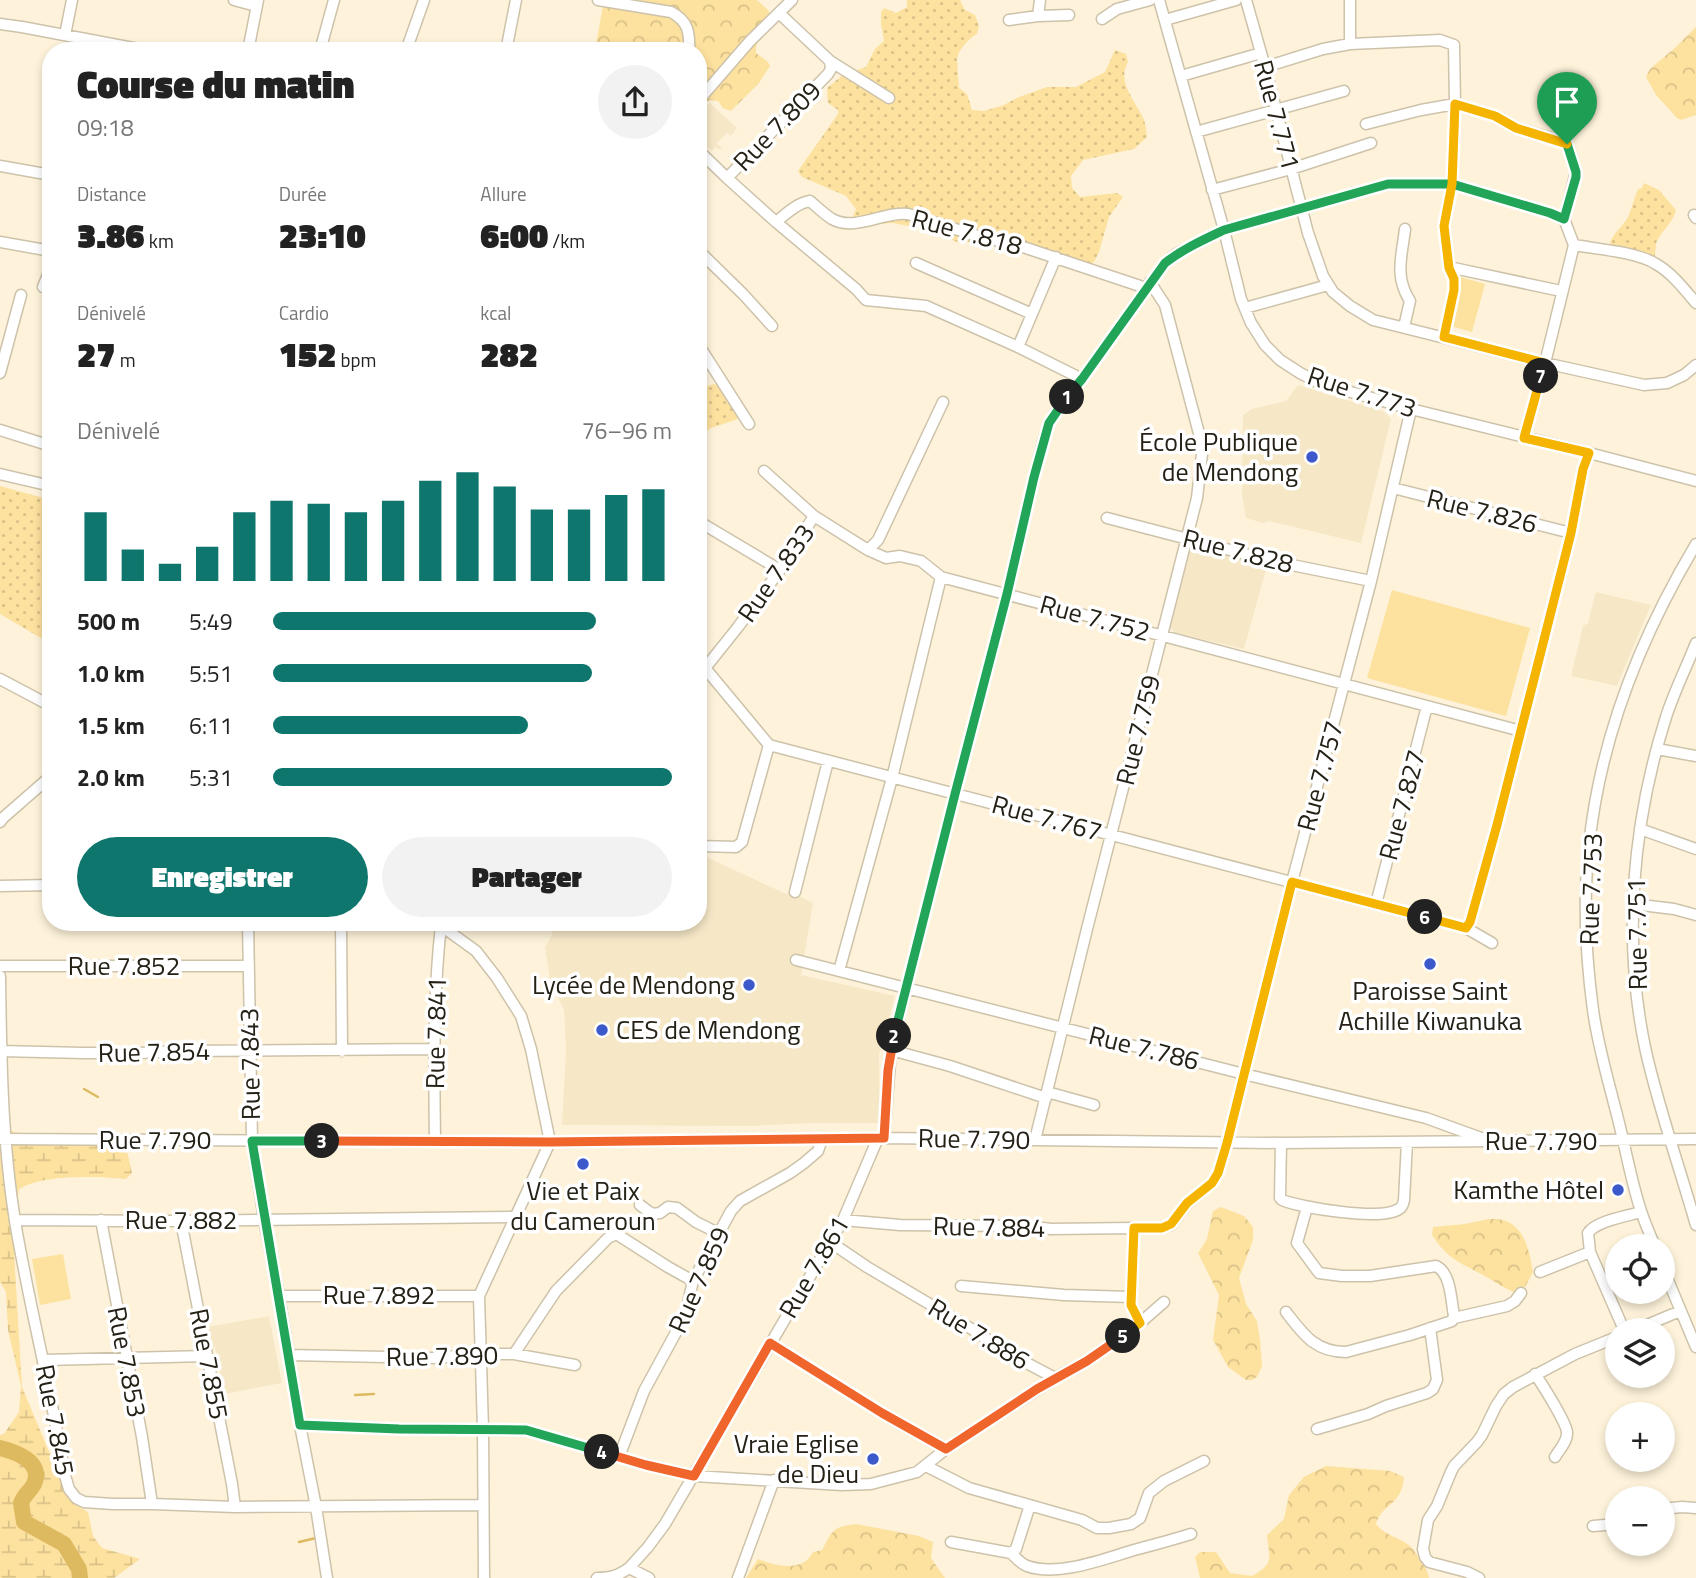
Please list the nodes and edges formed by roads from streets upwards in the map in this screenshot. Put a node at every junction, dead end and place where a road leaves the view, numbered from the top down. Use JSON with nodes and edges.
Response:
{"nodes":[{"id":1,"x":72,"y":0,"type":"edge"},
{"id":2,"x":234,"y":0,"type":"edge"},
{"id":3,"x":334,"y":0,"type":"edge"},
{"id":4,"x":424,"y":0,"type":"edge"},
{"id":5,"x":516,"y":0,"type":"edge"},
{"id":6,"x":598,"y":0,"type":"edge"},
{"id":7,"x":792,"y":0,"type":"edge"},
{"id":8,"x":1040,"y":0,"type":"edge"},
{"id":9,"x":1150,"y":0,"type":"edge"},
{"id":10,"x":1159,"y":0,"type":"edge"},
{"id":11,"x":1236,"y":0,"type":"edge"},
{"id":12,"x":1246,"y":0,"type":"edge"},
{"id":13,"x":1350,"y":0,"type":"edge"},
{"id":14,"x":257,"y":3,"type":"edge"},
{"id":15,"x":779,"y":13,"type":"junction"},
{"id":16,"x":1069,"y":15,"type":"dead end"},
{"id":17,"x":1038,"y":16,"type":"junction"},
{"id":18,"x":1102,"y":19,"type":"dead end"},
{"id":19,"x":1009,"y":20,"type":"dead end"},
{"id":20,"x":1165,"y":20,"type":"junction"},
{"id":21,"x":0,"y":24,"type":"edge"},
{"id":22,"x":65,"y":35,"type":"junction"},
{"id":23,"x":95,"y":42,"type":"edge"},
{"id":24,"x":250,"y":42,"type":"edge"},
{"id":25,"x":323,"y":42,"type":"edge"},
{"id":26,"x":409,"y":42,"type":"edge"},
{"id":27,"x":508,"y":42,"type":"edge"},
{"id":28,"x":690,"y":42,"type":"edge"},
{"id":29,"x":1350,"y":44,"type":"junction"},
{"id":30,"x":1261,"y":53,"type":"junction"},
{"id":31,"x":830,"y":61,"type":"junction"},
{"id":32,"x":1265,"y":67,"type":"junction"},
{"id":33,"x":1181,"y":76,"type":"junction"},
{"id":34,"x":707,"y":91,"type":"edge"},
{"id":35,"x":1344,"y":91,"type":"dead end"},
{"id":36,"x":889,"y":98,"type":"dead end"},
{"id":37,"x":1455,"y":104,"type":"junction"},
{"id":38,"x":1276,"y":109,"type":"junction"},
{"id":39,"x":1366,"y":124,"type":"dead end"},
{"id":40,"x":1196,"y":132,"type":"junction"},
{"id":41,"x":1371,"y":143,"type":"dead end"},
{"id":42,"x":707,"y":159,"type":"edge"},
{"id":43,"x":0,"y":166,"type":"edge"},
{"id":44,"x":1291,"y":169,"type":"junction"},
{"id":45,"x":42,"y":173,"type":"edge"},
{"id":46,"x":727,"y":178,"type":"junction"},
{"id":47,"x":1452,"y":184,"type":"junction"},
{"id":48,"x":1212,"y":190,"type":"junction"},
{"id":49,"x":1302,"y":210,"type":"junction"},
{"id":50,"x":1564,"y":219,"type":"junction"},
{"id":51,"x":776,"y":222,"type":"junction"},
{"id":52,"x":1405,"y":229,"type":"dead end"},
{"id":53,"x":1224,"y":230,"type":"junction"},
{"id":54,"x":0,"y":242,"type":"edge"},
{"id":55,"x":1574,"y":245,"type":"junction"},
{"id":56,"x":42,"y":249,"type":"edge"},
{"id":57,"x":1056,"y":257,"type":"junction"},
{"id":58,"x":707,"y":259,"type":"edge"},
{"id":59,"x":916,"y":262,"type":"dead end"},
{"id":60,"x":1449,"y":268,"type":"junction"},
{"id":61,"x":1148,"y":285,"type":"junction"},
{"id":62,"x":1328,"y":285,"type":"junction"},
{"id":63,"x":1561,"y":291,"type":"junction"},
{"id":64,"x":21,"y":295,"type":"dead end"},
{"id":65,"x":1696,"y":303,"type":"edge"},
{"id":66,"x":1245,"y":309,"type":"junction"},
{"id":67,"x":1032,"y":314,"type":"junction"},
{"id":68,"x":772,"y":326,"type":"dead end"},
{"id":69,"x":1404,"y":327,"type":"junction"},
{"id":70,"x":1444,"y":337,"type":"junction"},
{"id":71,"x":1018,"y":346,"type":"junction"},
{"id":72,"x":707,"y":358,"type":"edge"},
{"id":73,"x":1545,"y":363,"type":"junction"},
{"id":74,"x":1696,"y":365,"type":"edge"},
{"id":75,"x":0,"y":373,"type":"edge"},
{"id":76,"x":1082,"y":379,"type":"junction"},
{"id":77,"x":943,"y":402,"type":"dead end"},
{"id":78,"x":1410,"y":409,"type":"junction"},
{"id":79,"x":749,"y":424,"type":"dead end"},
{"id":80,"x":0,"y":430,"type":"edge"},
{"id":81,"x":1524,"y":438,"type":"junction"},
{"id":82,"x":42,"y":443,"type":"edge"},
{"id":83,"x":1589,"y":453,"type":"junction"},
{"id":84,"x":764,"y":471,"type":"dead end"},
{"id":85,"x":0,"y":474,"type":"edge"},
{"id":86,"x":1696,"y":481,"type":"edge"},
{"id":87,"x":42,"y":484,"type":"edge"},
{"id":88,"x":1393,"y":488,"type":"junction"},
{"id":89,"x":814,"y":516,"type":"junction"},
{"id":90,"x":1107,"y":518,"type":"dead end"},
{"id":91,"x":707,"y":526,"type":"edge"},
{"id":92,"x":1571,"y":533,"type":"junction"},
{"id":93,"x":1186,"y":539,"type":"junction"},
{"id":94,"x":1696,"y":544,"type":"edge"},
{"id":95,"x":868,"y":550,"type":"junction"},
{"id":96,"x":780,"y":570,"type":"junction"},
{"id":97,"x":941,"y":577,"type":"junction"},
{"id":98,"x":1371,"y":582,"type":"junction"},
{"id":99,"x":1007,"y":594,"type":"junction"},
{"id":100,"x":1161,"y":636,"type":"junction"},
{"id":101,"x":1696,"y":643,"type":"edge"},
{"id":102,"x":707,"y":666,"type":"edge"},
{"id":103,"x":707,"y":678,"type":"edge"},
{"id":104,"x":0,"y":679,"type":"edge"},
{"id":105,"x":1344,"y":684,"type":"junction"},
{"id":106,"x":42,"y":701,"type":"edge"},
{"id":107,"x":1427,"y":706,"type":"junction"},
{"id":108,"x":1521,"y":731,"type":"junction"},
{"id":109,"x":769,"y":746,"type":"junction"},
{"id":110,"x":1657,"y":749,"type":"junction"},
{"id":111,"x":1696,"y":756,"type":"edge"},
{"id":112,"x":828,"y":761,"type":"junction"},
{"id":113,"x":892,"y":778,"type":"junction"},
{"id":114,"x":42,"y":784,"type":"edge"},
{"id":115,"x":955,"y":794,"type":"junction"},
{"id":116,"x":0,"y":822,"type":"edge"},
{"id":117,"x":1640,"y":829,"type":"junction"},
{"id":118,"x":1112,"y":835,"type":"junction"},
{"id":119,"x":707,"y":846,"type":"edge"},
{"id":120,"x":1696,"y":849,"type":"edge"},
{"id":121,"x":1292,"y":882,"type":"junction"},
{"id":122,"x":42,"y":885,"type":"edge"},
{"id":123,"x":0,"y":886,"type":"edge"},
{"id":124,"x":795,"y":892,"type":"dead end"},
{"id":125,"x":1376,"y":904,"type":"junction"},
{"id":126,"x":1633,"y":904,"type":"junction"},
{"id":127,"x":1696,"y":915,"type":"edge"},
{"id":128,"x":1466,"y":928,"type":"junction"},
{"id":129,"x":247,"y":931,"type":"edge"},
{"id":130,"x":341,"y":931,"type":"edge"},
{"id":131,"x":438,"y":931,"type":"edge"},
{"id":132,"x":448,"y":931,"type":"edge"},
{"id":133,"x":1492,"y":943,"type":"dead end"},
{"id":134,"x":796,"y":960,"type":"dead end"},
{"id":135,"x":0,"y":966,"type":"edge"},
{"id":136,"x":247,"y":966,"type":"junction"},
{"id":137,"x":839,"y":971,"type":"junction"},
{"id":138,"x":0,"y":976,"type":"edge"},
{"id":139,"x":905,"y":988,"type":"junction"},
{"id":140,"x":1063,"y":1028,"type":"junction"},
{"id":141,"x":434,"y":1049,"type":"junction"},
{"id":142,"x":1,"y":1051,"type":"edge"},
{"id":143,"x":250,"y":1051,"type":"junction"},
{"id":144,"x":342,"y":1051,"type":"junction"},
{"id":145,"x":891,"y":1051,"type":"junction"},
{"id":146,"x":1244,"y":1074,"type":"junction"},
{"id":147,"x":1,"y":1093,"type":"edge"},
{"id":148,"x":1046,"y":1095,"type":"junction"},
{"id":149,"x":1094,"y":1105,"type":"dead end"},
{"id":150,"x":881,"y":1138,"type":"junction"},
{"id":151,"x":2,"y":1139,"type":"edge"},
{"id":152,"x":822,"y":1139,"type":"junction"},
{"id":153,"x":1696,"y":1139,"type":"edge"},
{"id":154,"x":435,"y":1140,"type":"junction"},
{"id":155,"x":1035,"y":1140,"type":"junction"},
{"id":156,"x":1623,"y":1140,"type":"junction"},
{"id":157,"x":1671,"y":1140,"type":"junction"},
{"id":158,"x":252,"y":1141,"type":"junction"},
{"id":159,"x":550,"y":1142,"type":"junction"},
{"id":160,"x":1407,"y":1142,"type":"junction"},
{"id":161,"x":1491,"y":1142,"type":"junction"},
{"id":162,"x":1227,"y":1143,"type":"junction"},
{"id":163,"x":1281,"y":1143,"type":"junction"},
{"id":164,"x":640,"y":1205,"type":"dead end"},
{"id":165,"x":1307,"y":1207,"type":"junction"},
{"id":166,"x":1641,"y":1212,"type":"junction"},
{"id":167,"x":514,"y":1217,"type":"junction"},
{"id":168,"x":264,"y":1219,"type":"junction"},
{"id":169,"x":15,"y":1220,"type":"junction"},
{"id":170,"x":101,"y":1220,"type":"junction"},
{"id":171,"x":843,"y":1220,"type":"junction"},
{"id":172,"x":181,"y":1221,"type":"junction"},
{"id":173,"x":1696,"y":1226,"type":"edge"},
{"id":174,"x":1134,"y":1228,"type":"junction"},
{"id":175,"x":718,"y":1233,"type":"junction"},
{"id":176,"x":1650,"y":1234,"type":"edge"},
{"id":177,"x":830,"y":1242,"type":"junction"},
{"id":178,"x":1590,"y":1252,"type":"junction"},
{"id":179,"x":1540,"y":1272,"type":"dead end"},
{"id":180,"x":694,"y":1281,"type":"junction"},
{"id":181,"x":961,"y":1286,"type":"dead end"},
{"id":182,"x":1521,"y":1293,"type":"dead end"},
{"id":183,"x":279,"y":1296,"type":"junction"},
{"id":184,"x":479,"y":1296,"type":"junction"},
{"id":185,"x":1131,"y":1297,"type":"junction"},
{"id":186,"x":1675,"y":1297,"type":"edge"},
{"id":187,"x":1164,"y":1302,"type":"dead end"},
{"id":188,"x":1681,"y":1311,"type":"junction"},
{"id":189,"x":1286,"y":1312,"type":"dead end"},
{"id":190,"x":1454,"y":1318,"type":"junction"},
{"id":191,"x":1619,"y":1318,"type":"edge"},
{"id":192,"x":1664,"y":1318,"type":"edge"},
{"id":193,"x":1140,"y":1323,"type":"junction"},
{"id":194,"x":1430,"y":1328,"type":"junction"},
{"id":195,"x":1605,"y":1342,"type":"edge"},
{"id":196,"x":770,"y":1343,"type":"junction"},
{"id":197,"x":1696,"y":1347,"type":"edge"},
{"id":198,"x":481,"y":1354,"type":"junction"},
{"id":199,"x":514,"y":1354,"type":"junction"},
{"id":200,"x":288,"y":1355,"type":"junction"},
{"id":201,"x":208,"y":1356,"type":"junction"},
{"id":202,"x":126,"y":1358,"type":"junction"},
{"id":203,"x":44,"y":1360,"type":"junction"},
{"id":204,"x":575,"y":1365,"type":"dead end"},
{"id":205,"x":1535,"y":1374,"type":"junction"},
{"id":206,"x":1055,"y":1378,"type":"junction"},
{"id":207,"x":300,"y":1425,"type":"junction"},
{"id":208,"x":483,"y":1429,"type":"junction"},
{"id":209,"x":1317,"y":1429,"type":"dead end"},
{"id":210,"x":946,"y":1449,"type":"junction"},
{"id":211,"x":619,"y":1457,"type":"junction"},
{"id":212,"x":1555,"y":1457,"type":"dead end"},
{"id":213,"x":1204,"y":1461,"type":"dead end"},
{"id":214,"x":926,"y":1465,"type":"junction"},
{"id":215,"x":694,"y":1476,"type":"junction"},
{"id":216,"x":774,"y":1480,"type":"junction"},
{"id":217,"x":152,"y":1504,"type":"junction"},
{"id":218,"x":483,"y":1505,"type":"junction"},
{"id":219,"x":1030,"y":1505,"type":"junction"},
{"id":220,"x":235,"y":1507,"type":"junction"},
{"id":221,"x":316,"y":1507,"type":"junction"},
{"id":222,"x":1675,"y":1508,"type":"edge"},
{"id":223,"x":1696,"y":1508,"type":"edge"},
{"id":224,"x":1605,"y":1526,"type":"edge"},
{"id":225,"x":1593,"y":1527,"type":"dead end"},
{"id":226,"x":1191,"y":1534,"type":"dead end"},
{"id":227,"x":951,"y":1542,"type":"dead end"},
{"id":228,"x":1011,"y":1553,"type":"junction"},
{"id":229,"x":629,"y":1568,"type":"junction"},
{"id":230,"x":327,"y":1578,"type":"edge"},
{"id":231,"x":484,"y":1578,"type":"edge"},
{"id":232,"x":597,"y":1578,"type":"edge"},
{"id":233,"x":649,"y":1578,"type":"edge"},
{"id":234,"x":738,"y":1578,"type":"edge"},
{"id":235,"x":1479,"y":1578,"type":"edge"}],
"edges":[{"from":1,"to":22,"type":"street"},
{"from":2,"to":14,"type":"street"},
{"from":3,"to":25,"type":"street"},
{"from":4,"to":26,"type":"street"},
{"from":5,"to":27,"type":"street"},
{"from":6,"to":28,"type":"street"},
{"from":7,"to":15,"type":"street"},
{"from":8,"to":17,"type":"street"},
{"from":9,"to":18,"type":"street"},
{"from":10,"to":20,"type":"street","name":"Rue 7.773"},
{"from":11,"to":20,"type":"street"},
{"from":12,"to":30,"type":"street","name":"Rue 7.771"},
{"from":13,"to":29,"type":"street"},
{"from":14,"to":24,"type":"street"},
{"from":15,"to":31,"type":"street","name":"Rue 7.809"},
{"from":15,"to":34,"type":"street"},
{"from":16,"to":17,"type":"street"},
{"from":17,"to":19,"type":"street"},
{"from":20,"to":33,"type":"street","name":"Rue 7.773"},
{"from":21,"to":22,"type":"street"},
{"from":22,"to":23,"type":"street"},
{"from":29,"to":32,"type":"street"},
{"from":29,"to":37,"type":"street"},
{"from":30,"to":32,"type":"street","name":"Rue 7.771"},
{"from":30,"to":33,"type":"street"},
{"from":31,"to":36,"type":"street"},
{"from":31,"to":46,"type":"street","name":"Rue 7.809"},
{"from":32,"to":38,"type":"street","name":"Rue 7.771"},
{"from":33,"to":40,"type":"street","name":"Rue 7.773"},
{"from":35,"to":38,"type":"street"},
{"from":37,"to":39,"type":"street"},
{"from":37,"to":47,"type":"street"},
{"from":37,"to":50,"type":"street"},
{"from":38,"to":40,"type":"street"},
{"from":38,"to":44,"type":"street","name":"Rue 7.771"},
{"from":40,"to":48,"type":"street","name":"Rue 7.773"},
{"from":41,"to":44,"type":"street"},
{"from":42,"to":46,"type":"street"},
{"from":43,"to":45,"type":"street"},
{"from":44,"to":48,"type":"street"},
{"from":44,"to":49,"type":"street","name":"Rue 7.771"},
{"from":46,"to":51,"type":"street"},
{"from":47,"to":49,"type":"street","name":"Rue 7.861"},
{"from":47,"to":50,"type":"street","name":"Rue 7.861"},
{"from":47,"to":60,"type":"street"},
{"from":48,"to":53,"type":"street","name":"Rue 7.773"},
{"from":49,"to":53,"type":"street","name":"Rue 7.861"},
{"from":49,"to":62,"type":"street","name":"Rue 7.771"},
{"from":50,"to":55,"type":"street"},
{"from":51,"to":57,"type":"street","name":"Rue 7.818"},
{"from":51,"to":71,"type":"street"},
{"from":52,"to":69,"type":"street"},
{"from":53,"to":61,"type":"street","name":"Rue 7.861"},
{"from":53,"to":66,"type":"street","name":"Rue 7.773"},
{"from":54,"to":56,"type":"street"},
{"from":55,"to":63,"type":"street"},
{"from":55,"to":65,"type":"street"},
{"from":57,"to":61,"type":"street","name":"Rue 7.818"},
{"from":57,"to":67,"type":"street"},
{"from":58,"to":68,"type":"street"},
{"from":59,"to":67,"type":"street"},
{"from":60,"to":63,"type":"street"},
{"from":60,"to":70,"type":"street"},
{"from":61,"to":76,"type":"street","name":"Rue 7.861"},
{"from":61,"to":93,"type":"street","name":"Rue 7.759"},
{"from":62,"to":66,"type":"street"},
{"from":62,"to":69,"type":"street","name":"Rue 7.771"},
{"from":63,"to":73,"type":"street"},
{"from":64,"to":75,"type":"street"},
{"from":66,"to":78,"type":"street","name":"Rue 7.773"},
{"from":67,"to":71,"type":"street"},
{"from":69,"to":70,"type":"street","name":"Rue 7.771"},
{"from":70,"to":73,"type":"street","name":"Rue 7.771"},
{"from":71,"to":76,"type":"street"},
{"from":72,"to":79,"type":"street"},
{"from":73,"to":74,"type":"street","name":"Rue 7.771"},
{"from":73,"to":81,"type":"street"},
{"from":76,"to":99,"type":"street","name":"Rue 7.861"},
{"from":77,"to":95,"type":"street"},
{"from":78,"to":81,"type":"street","name":"Rue 7.773"},
{"from":78,"to":88,"type":"street","name":"Rue 7.757"},
{"from":80,"to":82,"type":"street"},
{"from":81,"to":83,"type":"street","name":"Rue 7.773"},
{"from":83,"to":86,"type":"street","name":"Rue 7.773"},
{"from":83,"to":92,"type":"street"},
{"from":84,"to":89,"type":"street"},
{"from":85,"to":87,"type":"street"},
{"from":88,"to":92,"type":"street","name":"Rue 7.826"},
{"from":88,"to":98,"type":"street","name":"Rue 7.757"},
{"from":89,"to":95,"type":"street","name":"Rue 7.833"},
{"from":89,"to":96,"type":"street","name":"Rue 7.833"},
{"from":90,"to":93,"type":"street","name":"Rue 7.828"},
{"from":91,"to":96,"type":"street"},
{"from":92,"to":108,"type":"street"},
{"from":93,"to":98,"type":"street","name":"Rue 7.828"},
{"from":93,"to":100,"type":"street","name":"Rue 7.759"},
{"from":94,"to":156,"type":"street","name":"Rue 7.753"},
{"from":95,"to":97,"type":"street","name":"Rue 7.752"},
{"from":96,"to":102,"type":"street","name":"Rue 7.833"},
{"from":97,"to":99,"type":"street","name":"Rue 7.752"},
{"from":97,"to":113,"type":"street"},
{"from":98,"to":105,"type":"street","name":"Rue 7.757"},
{"from":99,"to":100,"type":"street","name":"Rue 7.752"},
{"from":99,"to":115,"type":"street","name":"Rue 7.861"},
{"from":100,"to":105,"type":"street","name":"Rue 7.752"},
{"from":100,"to":118,"type":"street","name":"Rue 7.759"},
{"from":101,"to":110,"type":"street","name":"Rue 7.751"},
{"from":103,"to":109,"type":"street"},
{"from":104,"to":106,"type":"street"},
{"from":105,"to":107,"type":"street","name":"Rue 7.752"},
{"from":105,"to":121,"type":"street","name":"Rue 7.757"},
{"from":107,"to":108,"type":"street","name":"Rue 7.752"},
{"from":107,"to":125,"type":"street","name":"Rue 7.827"},
{"from":108,"to":128,"type":"street"},
{"from":109,"to":112,"type":"street","name":"Rue 7.767"},
{"from":109,"to":119,"type":"street"},
{"from":110,"to":111,"type":"street"},
{"from":110,"to":117,"type":"street","name":"Rue 7.751"},
{"from":112,"to":113,"type":"street","name":"Rue 7.767"},
{"from":112,"to":124,"type":"street"},
{"from":113,"to":115,"type":"street","name":"Rue 7.767"},
{"from":113,"to":137,"type":"street"},
{"from":114,"to":116,"type":"street"},
{"from":115,"to":118,"type":"street","name":"Rue 7.767"},
{"from":115,"to":139,"type":"street","name":"Rue 7.861"},
{"from":117,"to":120,"type":"street"},
{"from":117,"to":126,"type":"street","name":"Rue 7.751"},
{"from":118,"to":121,"type":"street","name":"Rue 7.767"},
{"from":118,"to":140,"type":"street","name":"Rue 7.759"},
{"from":121,"to":125,"type":"street","name":"Rue 7.767"},
{"from":121,"to":146,"type":"street","name":"Rue 7.757"},
{"from":122,"to":123,"type":"street"},
{"from":125,"to":128,"type":"street","name":"Rue 7.767"},
{"from":126,"to":127,"type":"street"},
{"from":126,"to":157,"type":"street","name":"Rue 7.751"},
{"from":128,"to":133,"type":"street","name":"Rue 7.767"},
{"from":129,"to":136,"type":"street","name":"Rue 7.843"},
{"from":130,"to":144,"type":"street"},
{"from":131,"to":141,"type":"street","name":"Rue 7.841"},
{"from":132,"to":159,"type":"street"},
{"from":134,"to":137,"type":"street","name":"Rue 7.786"},
{"from":135,"to":136,"type":"street","name":"Rue 7.852"},
{"from":136,"to":143,"type":"street","name":"Rue 7.843"},
{"from":137,"to":139,"type":"street","name":"Rue 7.786"},
{"from":138,"to":142,"type":"street","name":"Rue 7.845"},
{"from":139,"to":140,"type":"street","name":"Rue 7.786"},
{"from":139,"to":145,"type":"street","name":"Rue 7.861"},
{"from":140,"to":146,"type":"street","name":"Rue 7.786"},
{"from":140,"to":148,"type":"street","name":"Rue 7.759"},
{"from":141,"to":144,"type":"street","name":"Rue 7.854"},
{"from":141,"to":154,"type":"street","name":"Rue 7.841"},
{"from":142,"to":143,"type":"street","name":"Rue 7.854"},
{"from":142,"to":147,"type":"street","name":"Rue 7.845"},
{"from":143,"to":144,"type":"street","name":"Rue 7.854"},
{"from":143,"to":158,"type":"street","name":"Rue 7.843"},
{"from":145,"to":148,"type":"street"},
{"from":145,"to":150,"type":"street","name":"Rue 7.861"},
{"from":146,"to":161,"type":"street","name":"Rue 7.786"},
{"from":146,"to":162,"type":"street","name":"Rue 7.757"},
{"from":147,"to":151,"type":"street","name":"Rue 7.845"},
{"from":148,"to":149,"type":"street"},
{"from":148,"to":155,"type":"street","name":"Rue 7.759"},
{"from":150,"to":152,"type":"street","name":"Rue 7.790"},
{"from":150,"to":155,"type":"street","name":"Rue 7.790"},
{"from":150,"to":171,"type":"street","name":"Rue 7.861"},
{"from":151,"to":158,"type":"street","name":"Rue 7.790"},
{"from":151,"to":169,"type":"street","name":"Rue 7.845"},
{"from":152,"to":159,"type":"street","name":"Rue 7.790"},
{"from":152,"to":175,"type":"street","name":"Rue 7.859"},
{"from":153,"to":157,"type":"street","name":"Rue 7.790"},
{"from":154,"to":158,"type":"street","name":"Rue 7.790"},
{"from":154,"to":159,"type":"street","name":"Rue 7.790"},
{"from":155,"to":162,"type":"street","name":"Rue 7.790"},
{"from":156,"to":157,"type":"street","name":"Rue 7.790"},
{"from":156,"to":161,"type":"street","name":"Rue 7.790"},
{"from":156,"to":166,"type":"street","name":"Rue 7.753"},
{"from":157,"to":173,"type":"street","name":"Rue 7.751"},
{"from":158,"to":168,"type":"street","name":"Rue 7.843"},
{"from":159,"to":167,"type":"street"},
{"from":160,"to":161,"type":"street","name":"Rue 7.790"},
{"from":160,"to":163,"type":"street","name":"Rue 7.790"},
{"from":160,"to":165,"type":"street"},
{"from":162,"to":163,"type":"street","name":"Rue 7.790"},
{"from":162,"to":174,"type":"street","name":"Rue 7.884"},
{"from":163,"to":165,"type":"street"},
{"from":164,"to":175,"type":"street"},
{"from":165,"to":190,"type":"street"},
{"from":166,"to":176,"type":"street","name":"Rue 7.753"},
{"from":166,"to":178,"type":"street"},
{"from":167,"to":168,"type":"street","name":"Rue 7.882"},
{"from":167,"to":184,"type":"street"},
{"from":168,"to":172,"type":"street","name":"Rue 7.882"},
{"from":168,"to":183,"type":"street","name":"Rue 7.843"},
{"from":169,"to":170,"type":"street","name":"Rue 7.882"},
{"from":169,"to":203,"type":"street","name":"Rue 7.845"},
{"from":170,"to":172,"type":"street","name":"Rue 7.882"},
{"from":170,"to":202,"type":"street","name":"Rue 7.853"},
{"from":171,"to":174,"type":"street","name":"Rue 7.884"},
{"from":171,"to":177,"type":"street","name":"Rue 7.861"},
{"from":172,"to":201,"type":"street","name":"Rue 7.855"},
{"from":174,"to":185,"type":"street"},
{"from":175,"to":180,"type":"street","name":"Rue 7.859"},
{"from":177,"to":196,"type":"street","name":"Rue 7.861"},
{"from":177,"to":206,"type":"street","name":"Rue 7.886"},
{"from":178,"to":179,"type":"street"},
{"from":178,"to":191,"type":"street"},
{"from":180,"to":199,"type":"street","name":"Rue 7.890"},
{"from":180,"to":211,"type":"street","name":"Rue 7.859"},
{"from":181,"to":185,"type":"street"},
{"from":182,"to":190,"type":"street"},
{"from":183,"to":184,"type":"street","name":"Rue 7.892"},
{"from":183,"to":200,"type":"street","name":"Rue 7.843"},
{"from":184,"to":198,"type":"street"},
{"from":185,"to":193,"type":"street"},
{"from":186,"to":188,"type":"street"},
{"from":187,"to":193,"type":"street"},
{"from":188,"to":192,"type":"street"},
{"from":188,"to":197,"type":"street"},
{"from":189,"to":194,"type":"street"},
{"from":190,"to":194,"type":"street"},
{"from":193,"to":206,"type":"street"},
{"from":194,"to":209,"type":"street"},
{"from":195,"to":205,"type":"street"},
{"from":196,"to":210,"type":"street"},
{"from":196,"to":215,"type":"street","name":"Rue 7.861"},
{"from":198,"to":199,"type":"street","name":"Rue 7.890"},
{"from":198,"to":200,"type":"street","name":"Rue 7.890"},
{"from":198,"to":208,"type":"street"},
{"from":199,"to":204,"type":"street"},
{"from":200,"to":207,"type":"street","name":"Rue 7.843"},
{"from":201,"to":202,"type":"street"},
{"from":201,"to":220,"type":"street","name":"Rue 7.855"},
{"from":202,"to":203,"type":"street"},
{"from":202,"to":217,"type":"street","name":"Rue 7.853"},
{"from":203,"to":217,"type":"street","name":"Rue 7.845"},
{"from":205,"to":212,"type":"street"},
{"from":205,"to":235,"type":"street"},
{"from":206,"to":210,"type":"street","name":"Rue 7.886"},
{"from":207,"to":208,"type":"street","name":"Rue 7.886"},
{"from":207,"to":221,"type":"street","name":"Rue 7.843"},
{"from":208,"to":211,"type":"street","name":"Rue 7.886"},
{"from":208,"to":218,"type":"street"},
{"from":210,"to":214,"type":"street","name":"Rue 7.886"},
{"from":211,"to":215,"type":"street","name":"Rue 7.886"},
{"from":213,"to":219,"type":"street"},
{"from":214,"to":216,"type":"street","name":"Rue 7.886"},
{"from":214,"to":219,"type":"street"},
{"from":215,"to":216,"type":"street","name":"Rue 7.886"},
{"from":215,"to":229,"type":"street","name":"Rue 7.861"},
{"from":216,"to":234,"type":"street"},
{"from":217,"to":220,"type":"street","name":"Rue 7.845"},
{"from":218,"to":221,"type":"street","name":"Rue 7.845"},
{"from":218,"to":231,"type":"street"},
{"from":219,"to":228,"type":"street"},
{"from":220,"to":221,"type":"street","name":"Rue 7.845"},
{"from":221,"to":230,"type":"street","name":"Rue 7.843"},
{"from":222,"to":223,"type":"street"},
{"from":224,"to":225,"type":"street"},
{"from":226,"to":228,"type":"street"},
{"from":227,"to":228,"type":"street"},
{"from":229,"to":232,"type":"street"},
{"from":229,"to":233,"type":"street"}]}
